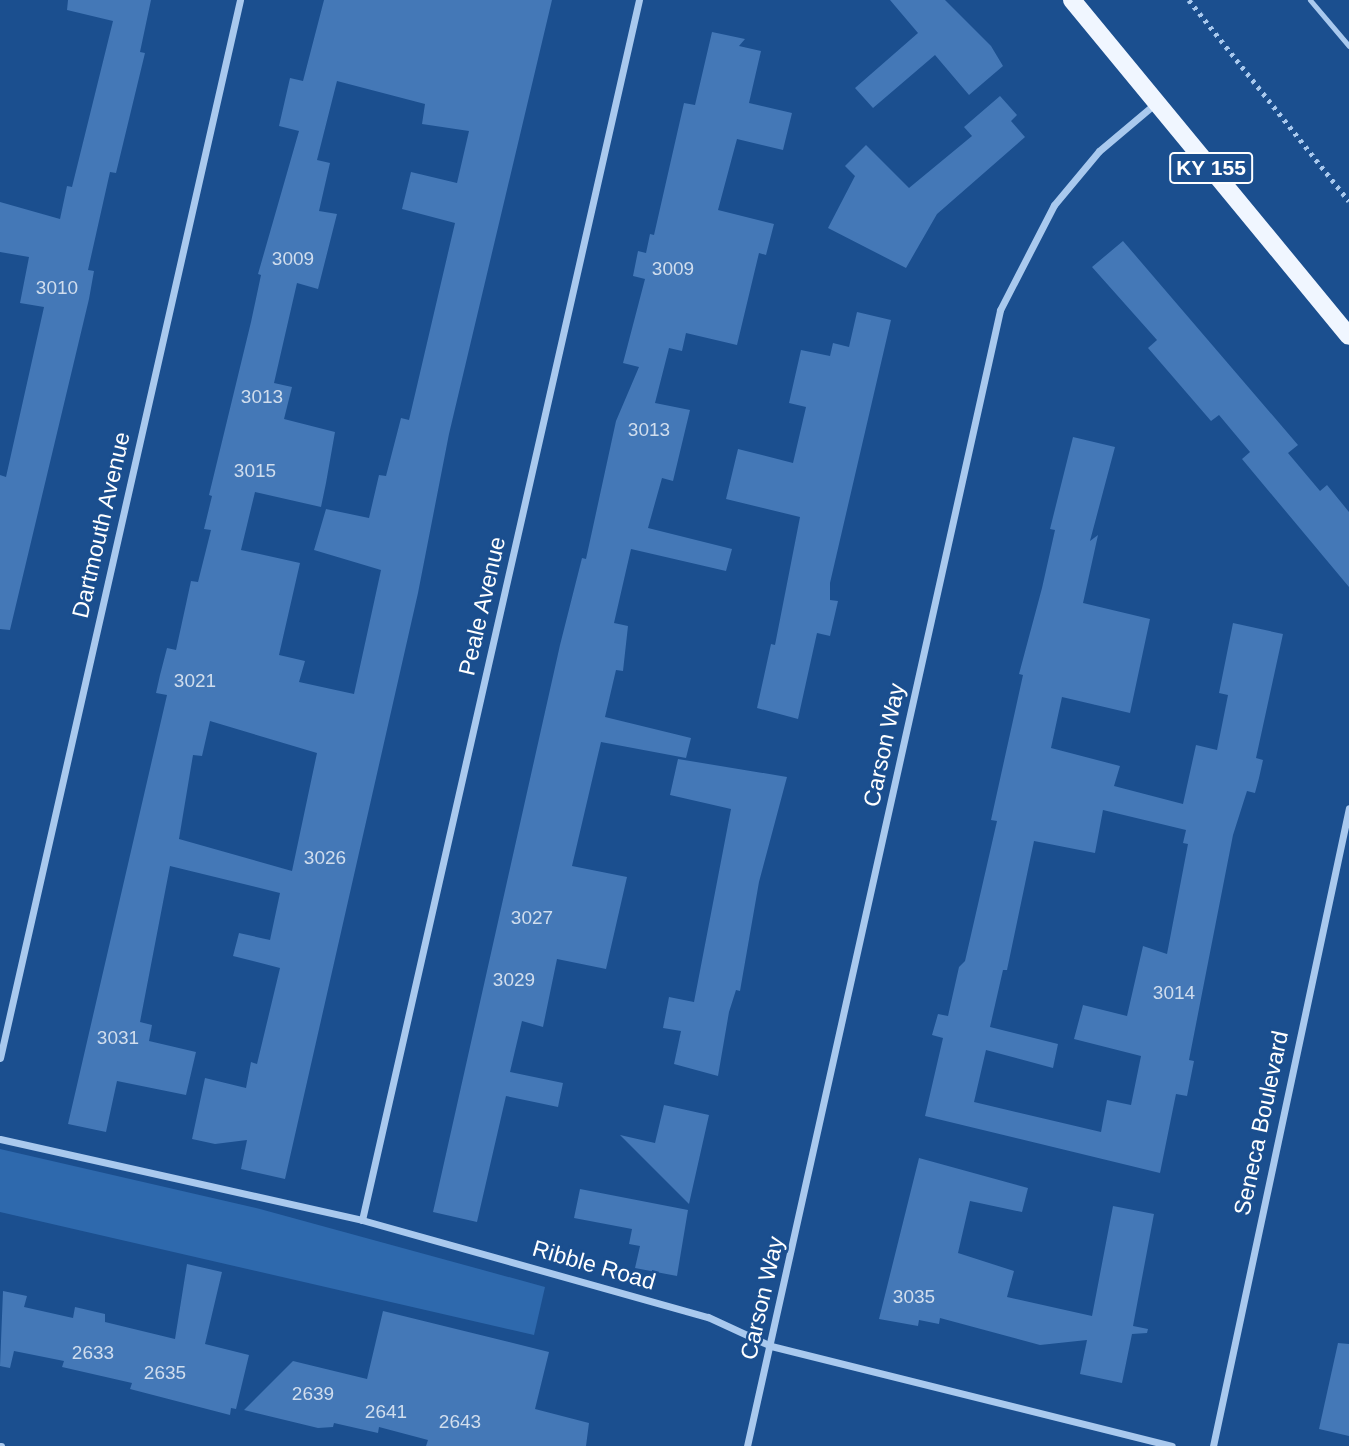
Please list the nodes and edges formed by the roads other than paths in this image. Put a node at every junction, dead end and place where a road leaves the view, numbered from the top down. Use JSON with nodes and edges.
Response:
{"nodes":[{"id":1,"x":240,"y":0,"type":"edge"},
{"id":2,"x":639,"y":0,"type":"edge"},
{"id":3,"x":1072,"y":0,"type":"edge"},
{"id":4,"x":1310,"y":0,"type":"edge"},
{"id":5,"x":1349,"y":46,"type":"edge"},
{"id":6,"x":1157,"y":102,"type":"junction"},
{"id":7,"x":1349,"y":336,"type":"edge"},
{"id":8,"x":1349,"y":808,"type":"edge"},
{"id":9,"x":0,"y":1058,"type":"edge"},
{"id":10,"x":0,"y":1139,"type":"edge"},
{"id":11,"x":362,"y":1220,"type":"junction"},
{"id":12,"x":771,"y":1346,"type":"junction"},
{"id":13,"x":747,"y":1446,"type":"edge"},
{"id":14,"x":1172,"y":1446,"type":"edge"},
{"id":15,"x":1213,"y":1446,"type":"edge"}],
"edges":[{"from":1,"to":9,"type":"street","name":"Dartmouth Avenue"},
{"from":2,"to":11,"type":"street","name":"Peale Avenue"},
{"from":3,"to":6,"type":"main road","number":"KY 155"},
{"from":4,"to":5,"type":"lane"},
{"from":6,"to":7,"type":"main road","number":"KY 155"},
{"from":6,"to":12,"type":"street","name":"Carson Way"},
{"from":8,"to":15,"type":"street","name":"Seneca Boulevard"},
{"from":10,"to":11,"type":"street","name":"Ribble Road"},
{"from":11,"to":12,"type":"street","name":"Ribble Road"},
{"from":12,"to":13,"type":"street","name":"Carson Way"},
{"from":12,"to":14,"type":"street","name":"Ribble Road"}]}
